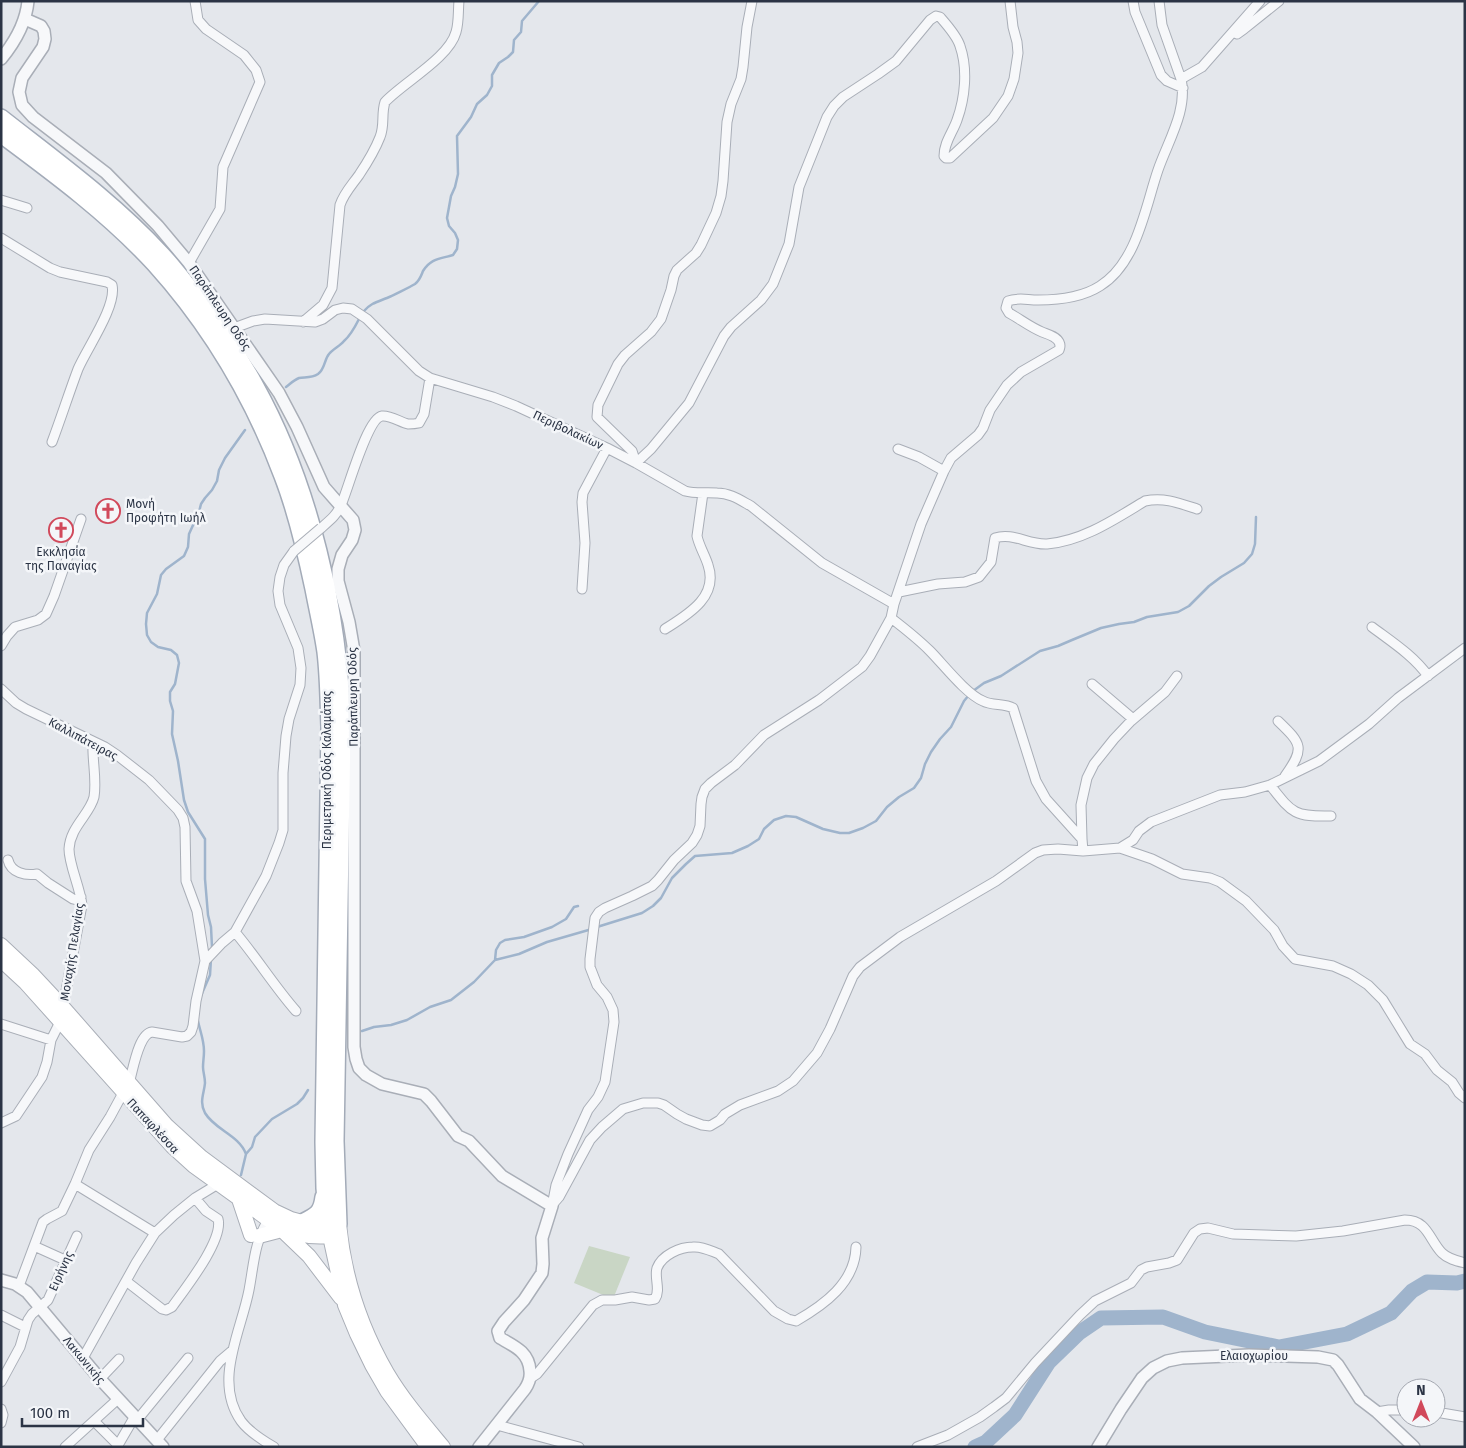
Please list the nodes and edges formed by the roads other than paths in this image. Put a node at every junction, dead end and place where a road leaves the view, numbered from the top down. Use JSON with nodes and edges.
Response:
{"nodes":[{"id":1,"x":28,"y":1,"type":"edge"},
{"id":2,"x":195,"y":1,"type":"edge"},
{"id":3,"x":459,"y":1,"type":"edge"},
{"id":4,"x":752,"y":1,"type":"edge"},
{"id":5,"x":1010,"y":1,"type":"edge"},
{"id":6,"x":1133,"y":1,"type":"edge"},
{"id":7,"x":1159,"y":1,"type":"edge"},
{"id":8,"x":1260,"y":1,"type":"edge"},
{"id":9,"x":1279,"y":1,"type":"edge"},
{"id":10,"x":25,"y":19,"type":"junction"},
{"id":11,"x":1232,"y":35,"type":"junction"},
{"id":12,"x":1,"y":59,"type":"edge"},
{"id":13,"x":1182,"y":84,"type":"junction"},
{"id":14,"x":1,"y":112,"type":"edge"},
{"id":15,"x":1,"y":117,"type":"edge"},
{"id":16,"x":18,"y":130,"type":"junction"},
{"id":17,"x":1,"y":136,"type":"edge"},
{"id":18,"x":1,"y":200,"type":"edge"},
{"id":19,"x":27,"y":208,"type":"dead end"},
{"id":20,"x":1,"y":238,"type":"edge"},
{"id":21,"x":189,"y":262,"type":"junction"},
{"id":22,"x":303,"y":322,"type":"junction"},
{"id":23,"x":234,"y":328,"type":"junction"},
{"id":24,"x":430,"y":378,"type":"junction"},
{"id":25,"x":52,"y":442,"type":"dead end"},
{"id":26,"x":607,"y":448,"type":"junction"},
{"id":27,"x":898,"y":449,"type":"dead end"},
{"id":28,"x":636,"y":463,"type":"junction"},
{"id":29,"x":944,"y":471,"type":"junction"},
{"id":30,"x":703,"y":493,"type":"junction"},
{"id":31,"x":341,"y":506,"type":"junction"},
{"id":32,"x":1197,"y":509,"type":"dead end"},
{"id":33,"x":80,"y":518,"type":"dead end"},
{"id":34,"x":582,"y":589,"type":"dead end"},
{"id":35,"x":899,"y":592,"type":"junction"},
{"id":36,"x":894,"y":604,"type":"junction"},
{"id":37,"x":891,"y":618,"type":"junction"},
{"id":38,"x":1372,"y":627,"type":"dead end"},
{"id":39,"x":665,"y":629,"type":"dead end"},
{"id":40,"x":1,"y":646,"type":"edge"},
{"id":41,"x":1465,"y":648,"type":"edge"},
{"id":42,"x":1177,"y":676,"type":"dead end"},
{"id":43,"x":1428,"y":676,"type":"junction"},
{"id":44,"x":1092,"y":684,"type":"dead end"},
{"id":45,"x":1,"y":689,"type":"edge"},
{"id":46,"x":1133,"y":719,"type":"junction"},
{"id":47,"x":1278,"y":721,"type":"dead end"},
{"id":48,"x":93,"y":743,"type":"junction"},
{"id":49,"x":1284,"y":777,"type":"junction"},
{"id":50,"x":1270,"y":785,"type":"junction"},
{"id":51,"x":1331,"y":816,"type":"dead end"},
{"id":52,"x":1082,"y":839,"type":"junction"},
{"id":53,"x":1120,"y":848,"type":"junction"},
{"id":54,"x":1083,"y":851,"type":"junction"},
{"id":55,"x":8,"y":860,"type":"dead end"},
{"id":56,"x":81,"y":897,"type":"junction"},
{"id":57,"x":235,"y":932,"type":"junction"},
{"id":58,"x":1,"y":945,"type":"edge"},
{"id":59,"x":1,"y":960,"type":"edge"},
{"id":60,"x":205,"y":961,"type":"junction"},
{"id":61,"x":63,"y":1008,"type":"junction"},
{"id":62,"x":296,"y":1012,"type":"dead end"},
{"id":63,"x":60,"y":1022,"type":"junction"},
{"id":64,"x":1,"y":1024,"type":"edge"},
{"id":65,"x":51,"y":1040,"type":"junction"},
{"id":66,"x":126,"y":1088,"type":"junction"},
{"id":67,"x":1465,"y":1098,"type":"edge"},
{"id":68,"x":2,"y":1120,"type":"edge"},
{"id":69,"x":75,"y":1184,"type":"junction"},
{"id":70,"x":218,"y":1184,"type":"junction"},
{"id":71,"x":324,"y":1188,"type":"junction"},
{"id":72,"x":195,"y":1198,"type":"junction"},
{"id":73,"x":239,"y":1199,"type":"junction"},
{"id":74,"x":552,"y":1206,"type":"junction"},
{"id":75,"x":267,"y":1212,"type":"junction"},
{"id":76,"x":302,"y":1222,"type":"junction"},
{"id":77,"x":281,"y":1229,"type":"junction"},
{"id":78,"x":334,"y":1230,"type":"junction"},
{"id":79,"x":155,"y":1233,"type":"junction"},
{"id":80,"x":77,"y":1236,"type":"dead end"},
{"id":81,"x":255,"y":1236,"type":"junction"},
{"id":82,"x":34,"y":1246,"type":"junction"},
{"id":83,"x":856,"y":1247,"type":"dead end"},
{"id":84,"x":65,"y":1260,"type":"junction"},
{"id":85,"x":1465,"y":1263,"type":"edge"},
{"id":86,"x":1,"y":1280,"type":"edge"},
{"id":87,"x":126,"y":1282,"type":"junction"},
{"id":88,"x":19,"y":1286,"type":"junction"},
{"id":89,"x":345,"y":1305,"type":"junction"},
{"id":90,"x":40,"y":1307,"type":"junction"},
{"id":91,"x":1,"y":1315,"type":"edge"},
{"id":92,"x":25,"y":1327,"type":"junction"},
{"id":93,"x":233,"y":1349,"type":"junction"},
{"id":94,"x":83,"y":1358,"type":"junction"},
{"id":95,"x":119,"y":1358,"type":"dead end"},
{"id":96,"x":188,"y":1358,"type":"dead end"},
{"id":97,"x":531,"y":1378,"type":"junction"},
{"id":98,"x":100,"y":1379,"type":"junction"},
{"id":99,"x":1,"y":1382,"type":"edge"},
{"id":100,"x":118,"y":1400,"type":"junction"},
{"id":101,"x":1,"y":1408,"type":"edge"},
{"id":102,"x":1396,"y":1410,"type":"edge"},
{"id":103,"x":1378,"y":1412,"type":"junction"},
{"id":104,"x":1446,"y":1414,"type":"edge"},
{"id":105,"x":1465,"y":1417,"type":"edge"},
{"id":106,"x":136,"y":1418,"type":"junction"},
{"id":107,"x":94,"y":1421,"type":"junction"},
{"id":108,"x":1,"y":1423,"type":"edge"},
{"id":109,"x":497,"y":1425,"type":"junction"},
{"id":110,"x":160,"y":1443,"type":"edge"},
{"id":111,"x":68,"y":1446,"type":"edge"},
{"id":112,"x":117,"y":1446,"type":"edge"},
{"id":113,"x":274,"y":1447,"type":"edge"},
{"id":114,"x":428,"y":1447,"type":"edge"},
{"id":115,"x":443,"y":1447,"type":"edge"},
{"id":116,"x":479,"y":1447,"type":"edge"},
{"id":117,"x":579,"y":1447,"type":"edge"},
{"id":118,"x":918,"y":1447,"type":"edge"},
{"id":119,"x":1098,"y":1447,"type":"edge"},
{"id":120,"x":1414,"y":1447,"type":"edge"}],
"edges":[{"from":1,"to":10,"type":"street"},
{"from":2,"to":21,"type":"street"},
{"from":3,"to":22,"type":"street"},
{"from":4,"to":28,"type":"street"},
{"from":5,"to":28,"type":"street"},
{"from":6,"to":13,"type":"street"},
{"from":7,"to":13,"type":"street"},
{"from":8,"to":11,"type":"street"},
{"from":9,"to":11,"type":"street"},
{"from":10,"to":12,"type":"street"},
{"from":10,"to":21,"type":"street","name":"Παράπλευρη Οδός"},
{"from":11,"to":13,"type":"street"},
{"from":13,"to":29,"type":"street"},
{"from":14,"to":16,"type":"main road"},
{"from":15,"to":16,"type":"main road","name":"Περιμετρική Οδός Καλαμάτας"},
{"from":16,"to":78,"type":"main road","name":"Περιμετρική Οδός Καλαμάτας"},
{"from":17,"to":71,"type":"main road","name":"Περιμετρική Οδός Καλαμάτας"},
{"from":18,"to":19,"type":"street"},
{"from":20,"to":25,"type":"street"},
{"from":21,"to":23,"type":"street","name":"Παράπλευρη Οδός"},
{"from":22,"to":23,"type":"street","name":"Περιβολακίων"},
{"from":22,"to":24,"type":"street","name":"Περιβολακίων"},
{"from":23,"to":31,"type":"street","name":"Παράπλευρη Οδός"},
{"from":24,"to":26,"type":"street","name":"Περιβολακίων"},
{"from":24,"to":31,"type":"street"},
{"from":26,"to":28,"type":"street","name":"Περιβολακίων"},
{"from":26,"to":34,"type":"street"},
{"from":27,"to":29,"type":"street"},
{"from":28,"to":30,"type":"street","name":"Περιβολακίων"},
{"from":29,"to":35,"type":"street"},
{"from":30,"to":36,"type":"street","name":"Περιβολακίων"},
{"from":30,"to":39,"type":"street"},
{"from":31,"to":57,"type":"street","bridge":true},
{"from":31,"to":74,"type":"street","name":"Παράπλευρη Οδός"},
{"from":32,"to":35,"type":"street"},
{"from":33,"to":40,"type":"street"},
{"from":35,"to":36,"type":"street"},
{"from":36,"to":37,"type":"street"},
{"from":37,"to":52,"type":"street"},
{"from":37,"to":74,"type":"street"},
{"from":38,"to":43,"type":"street"},
{"from":41,"to":43,"type":"street"},
{"from":42,"to":46,"type":"street"},
{"from":43,"to":49,"type":"street"},
{"from":44,"to":46,"type":"street"},
{"from":45,"to":48,"type":"street","name":"Καλλιπάτειρας"},
{"from":46,"to":52,"type":"street"},
{"from":47,"to":49,"type":"street"},
{"from":48,"to":56,"type":"street","name":"Μοναχής Πελαγίας"},
{"from":48,"to":60,"type":"street","name":"Καλλιπάτειρας"},
{"from":49,"to":50,"type":"street"},
{"from":50,"to":51,"type":"street"},
{"from":50,"to":53,"type":"street"},
{"from":52,"to":54,"type":"street"},
{"from":53,"to":54,"type":"street"},
{"from":53,"to":67,"type":"street"},
{"from":54,"to":74,"type":"street"},
{"from":55,"to":56,"type":"street","name":"Μοναχής Πελαγίας"},
{"from":56,"to":61,"type":"street","name":"Μοναχής Πελαγίας"},
{"from":57,"to":60,"type":"street"},
{"from":57,"to":62,"type":"street"},
{"from":58,"to":61,"type":"main road","name":"Παπαφλέσσα"},
{"from":59,"to":63,"type":"main road","name":"Παπαφλέσσα"},
{"from":60,"to":66,"type":"street"},
{"from":61,"to":66,"type":"main road","name":"Παπαφλέσσα"},
{"from":63,"to":65,"type":"street"},
{"from":63,"to":66,"type":"main road","name":"Παπαφλέσσα"},
{"from":64,"to":65,"type":"street"},
{"from":65,"to":68,"type":"street"},
{"from":66,"to":69,"type":"street"},
{"from":66,"to":70,"type":"main road","name":"Παπαφλέσσα"},
{"from":66,"to":75,"type":"main road","name":"Παπαφλέσσα"},
{"from":69,"to":79,"type":"street"},
{"from":69,"to":82,"type":"street"},
{"from":70,"to":72,"type":"street"},
{"from":70,"to":73,"type":"main road","name":"Παπαφλέσσα"},
{"from":71,"to":76,"type":"main road"},
{"from":71,"to":78,"type":"main road","name":"Περιμετρική Οδός Καλαμάτας"},
{"from":72,"to":79,"type":"street"},
{"from":72,"to":87,"type":"street"},
{"from":73,"to":75,"type":"main road","name":"Παπαφλέσσα"},
{"from":73,"to":81,"type":"main road"},
{"from":74,"to":97,"type":"street"},
{"from":75,"to":76,"type":"main road","name":"Παπαφλέσσα"},
{"from":75,"to":77,"type":"main road","name":"Παπαφλέσσα"},
{"from":75,"to":81,"type":"street"},
{"from":76,"to":78,"type":"main road","name":"Παπαφλέσσα"},
{"from":77,"to":78,"type":"main road","name":"Παπαφλέσσα"},
{"from":77,"to":81,"type":"main road"},
{"from":77,"to":89,"type":"main road"},
{"from":78,"to":89,"type":"main road","name":"Περιμετρική Οδός Καλαμάτας"},
{"from":78,"to":115,"type":"main road"},
{"from":79,"to":87,"type":"street"},
{"from":80,"to":84,"type":"street","name":"Ειρήνης"},
{"from":81,"to":93,"type":"street"},
{"from":82,"to":84,"type":"street"},
{"from":82,"to":88,"type":"street"},
{"from":83,"to":97,"type":"street"},
{"from":84,"to":90,"type":"street","name":"Ειρήνης"},
{"from":85,"to":118,"type":"street"},
{"from":86,"to":88,"type":"street","name":"Λακωνικής"},
{"from":87,"to":94,"type":"street"},
{"from":88,"to":90,"type":"street","name":"Λακωνικής"},
{"from":89,"to":114,"type":"main road"},
{"from":90,"to":92,"type":"street","name":"Ειρήνης"},
{"from":90,"to":94,"type":"street","name":"Λακωνικής"},
{"from":91,"to":92,"type":"street"},
{"from":92,"to":99,"type":"street","name":"Ειρήνης"},
{"from":93,"to":110,"type":"street"},
{"from":93,"to":113,"type":"street"},
{"from":94,"to":98,"type":"street","name":"Λακωνικής"},
{"from":95,"to":98,"type":"street"},
{"from":96,"to":106,"type":"street"},
{"from":97,"to":109,"type":"street"},
{"from":98,"to":100,"type":"street","name":"Λακωνικής"},
{"from":100,"to":106,"type":"street","name":"Λακωνικής"},
{"from":100,"to":107,"type":"street"},
{"from":101,"to":108,"type":"street"},
{"from":102,"to":103,"type":"street"},
{"from":103,"to":119,"type":"street","name":"Ελαιοχωρίου"},
{"from":103,"to":120,"type":"street","name":"Ελαιοχωρίου"},
{"from":104,"to":105,"type":"street"},
{"from":106,"to":110,"type":"street","name":"Λακωνικής"},
{"from":106,"to":112,"type":"street"},
{"from":107,"to":111,"type":"street"},
{"from":107,"to":112,"type":"street"},
{"from":109,"to":116,"type":"street"},
{"from":109,"to":117,"type":"street"}]}
